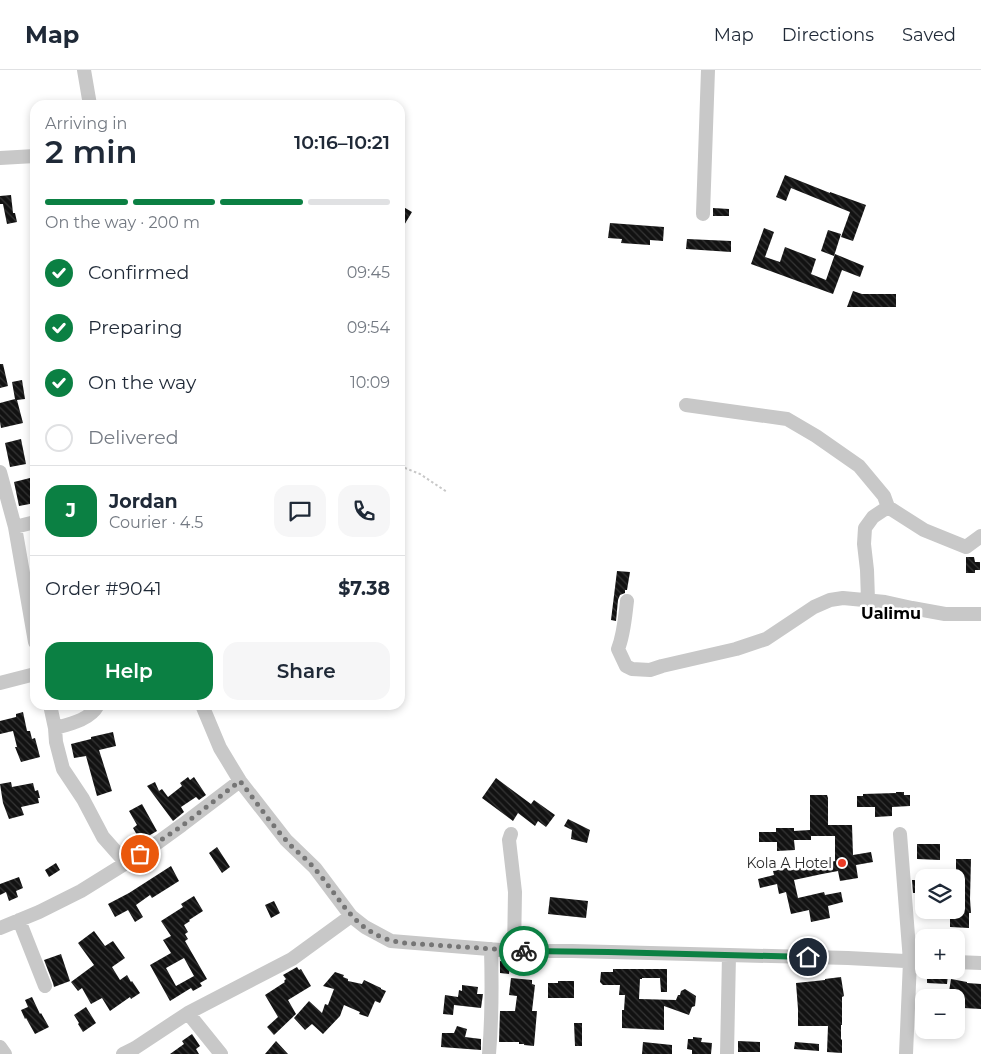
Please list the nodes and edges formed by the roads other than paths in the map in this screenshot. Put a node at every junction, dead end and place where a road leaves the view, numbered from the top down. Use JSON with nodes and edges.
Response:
{"nodes":[{"id":1,"x":84,"y":70,"type":"edge"},
{"id":2,"x":708,"y":70,"type":"edge"},
{"id":3,"x":89,"y":100,"type":"edge"},
{"id":4,"x":30,"y":156,"type":"edge"},
{"id":5,"x":0,"y":158,"type":"edge"},
{"id":6,"x":703,"y":214,"type":"dead end"},
{"id":7,"x":686,"y":404,"type":"dead end"},
{"id":8,"x":0,"y":472,"type":"edge"},
{"id":9,"x":888,"y":507,"type":"junction"},
{"id":10,"x":30,"y":523,"type":"edge"},
{"id":11,"x":15,"y":527,"type":"junction"},
{"id":12,"x":981,"y":536,"type":"edge"},
{"id":13,"x":868,"y":600,"type":"junction"},
{"id":14,"x":627,"y":601,"type":"dead end"},
{"id":15,"x":30,"y":613,"type":"edge"},
{"id":16,"x":981,"y":614,"type":"edge"},
{"id":17,"x":30,"y":675,"type":"edge"},
{"id":18,"x":0,"y":683,"type":"edge"},
{"id":19,"x":51,"y":710,"type":"edge"},
{"id":20,"x":94,"y":710,"type":"edge"},
{"id":21,"x":204,"y":710,"type":"edge"},
{"id":22,"x":55,"y":728,"type":"junction"},
{"id":23,"x":240,"y":781,"type":"junction"},
{"id":24,"x":511,"y":834,"type":"dead end"},
{"id":25,"x":900,"y":834,"type":"dead end"},
{"id":26,"x":126,"y":863,"type":"junction"},
{"id":27,"x":351,"y":916,"type":"junction"},
{"id":28,"x":19,"y":920,"type":"junction"},
{"id":29,"x":0,"y":928,"type":"edge"},
{"id":30,"x":915,"y":947,"type":"edge"},
{"id":31,"x":491,"y":949,"type":"junction"},
{"id":32,"x":514,"y":951,"type":"junction"},
{"id":33,"x":730,"y":955,"type":"junction"},
{"id":34,"x":915,"y":962,"type":"edge"},
{"id":35,"x":965,"y":962,"type":"edge"},
{"id":36,"x":981,"y":963,"type":"edge"},
{"id":37,"x":915,"y":979,"type":"edge"},
{"id":38,"x":45,"y":986,"type":"dead end"},
{"id":39,"x":188,"y":1013,"type":"junction"},
{"id":40,"x":0,"y":1047,"type":"edge"},
{"id":41,"x":5,"y":1054,"type":"edge"},
{"id":42,"x":122,"y":1054,"type":"edge"},
{"id":43,"x":220,"y":1054,"type":"edge"},
{"id":44,"x":489,"y":1054,"type":"edge"},
{"id":45,"x":727,"y":1054,"type":"edge"},
{"id":46,"x":906,"y":1054,"type":"edge"}],
"edges":[{"from":1,"to":3,"type":"street"},
{"from":2,"to":6,"type":"street"},
{"from":4,"to":5,"type":"street"},
{"from":7,"to":9,"type":"street"},
{"from":8,"to":11,"type":"street"},
{"from":9,"to":12,"type":"street"},
{"from":9,"to":13,"type":"street"},
{"from":10,"to":11,"type":"street"},
{"from":11,"to":15,"type":"street"},
{"from":13,"to":14,"type":"street"},
{"from":13,"to":16,"type":"street"},
{"from":17,"to":18,"type":"street"},
{"from":19,"to":22,"type":"street"},
{"from":20,"to":22,"type":"street"},
{"from":21,"to":23,"type":"street"},
{"from":22,"to":26,"type":"street"},
{"from":23,"to":26,"type":"street"},
{"from":23,"to":27,"type":"street"},
{"from":24,"to":32,"type":"street"},
{"from":25,"to":30,"type":"street"},
{"from":26,"to":28,"type":"street"},
{"from":27,"to":31,"type":"street"},
{"from":27,"to":39,"type":"street"},
{"from":28,"to":29,"type":"street"},
{"from":28,"to":38,"type":"street"},
{"from":31,"to":32,"type":"street"},
{"from":31,"to":44,"type":"street"},
{"from":32,"to":33,"type":"street"},
{"from":33,"to":34,"type":"street"},
{"from":33,"to":45,"type":"street"},
{"from":35,"to":36,"type":"street"},
{"from":37,"to":46,"type":"street"},
{"from":39,"to":42,"type":"street"},
{"from":39,"to":43,"type":"street"},
{"from":40,"to":41,"type":"street"}]}
